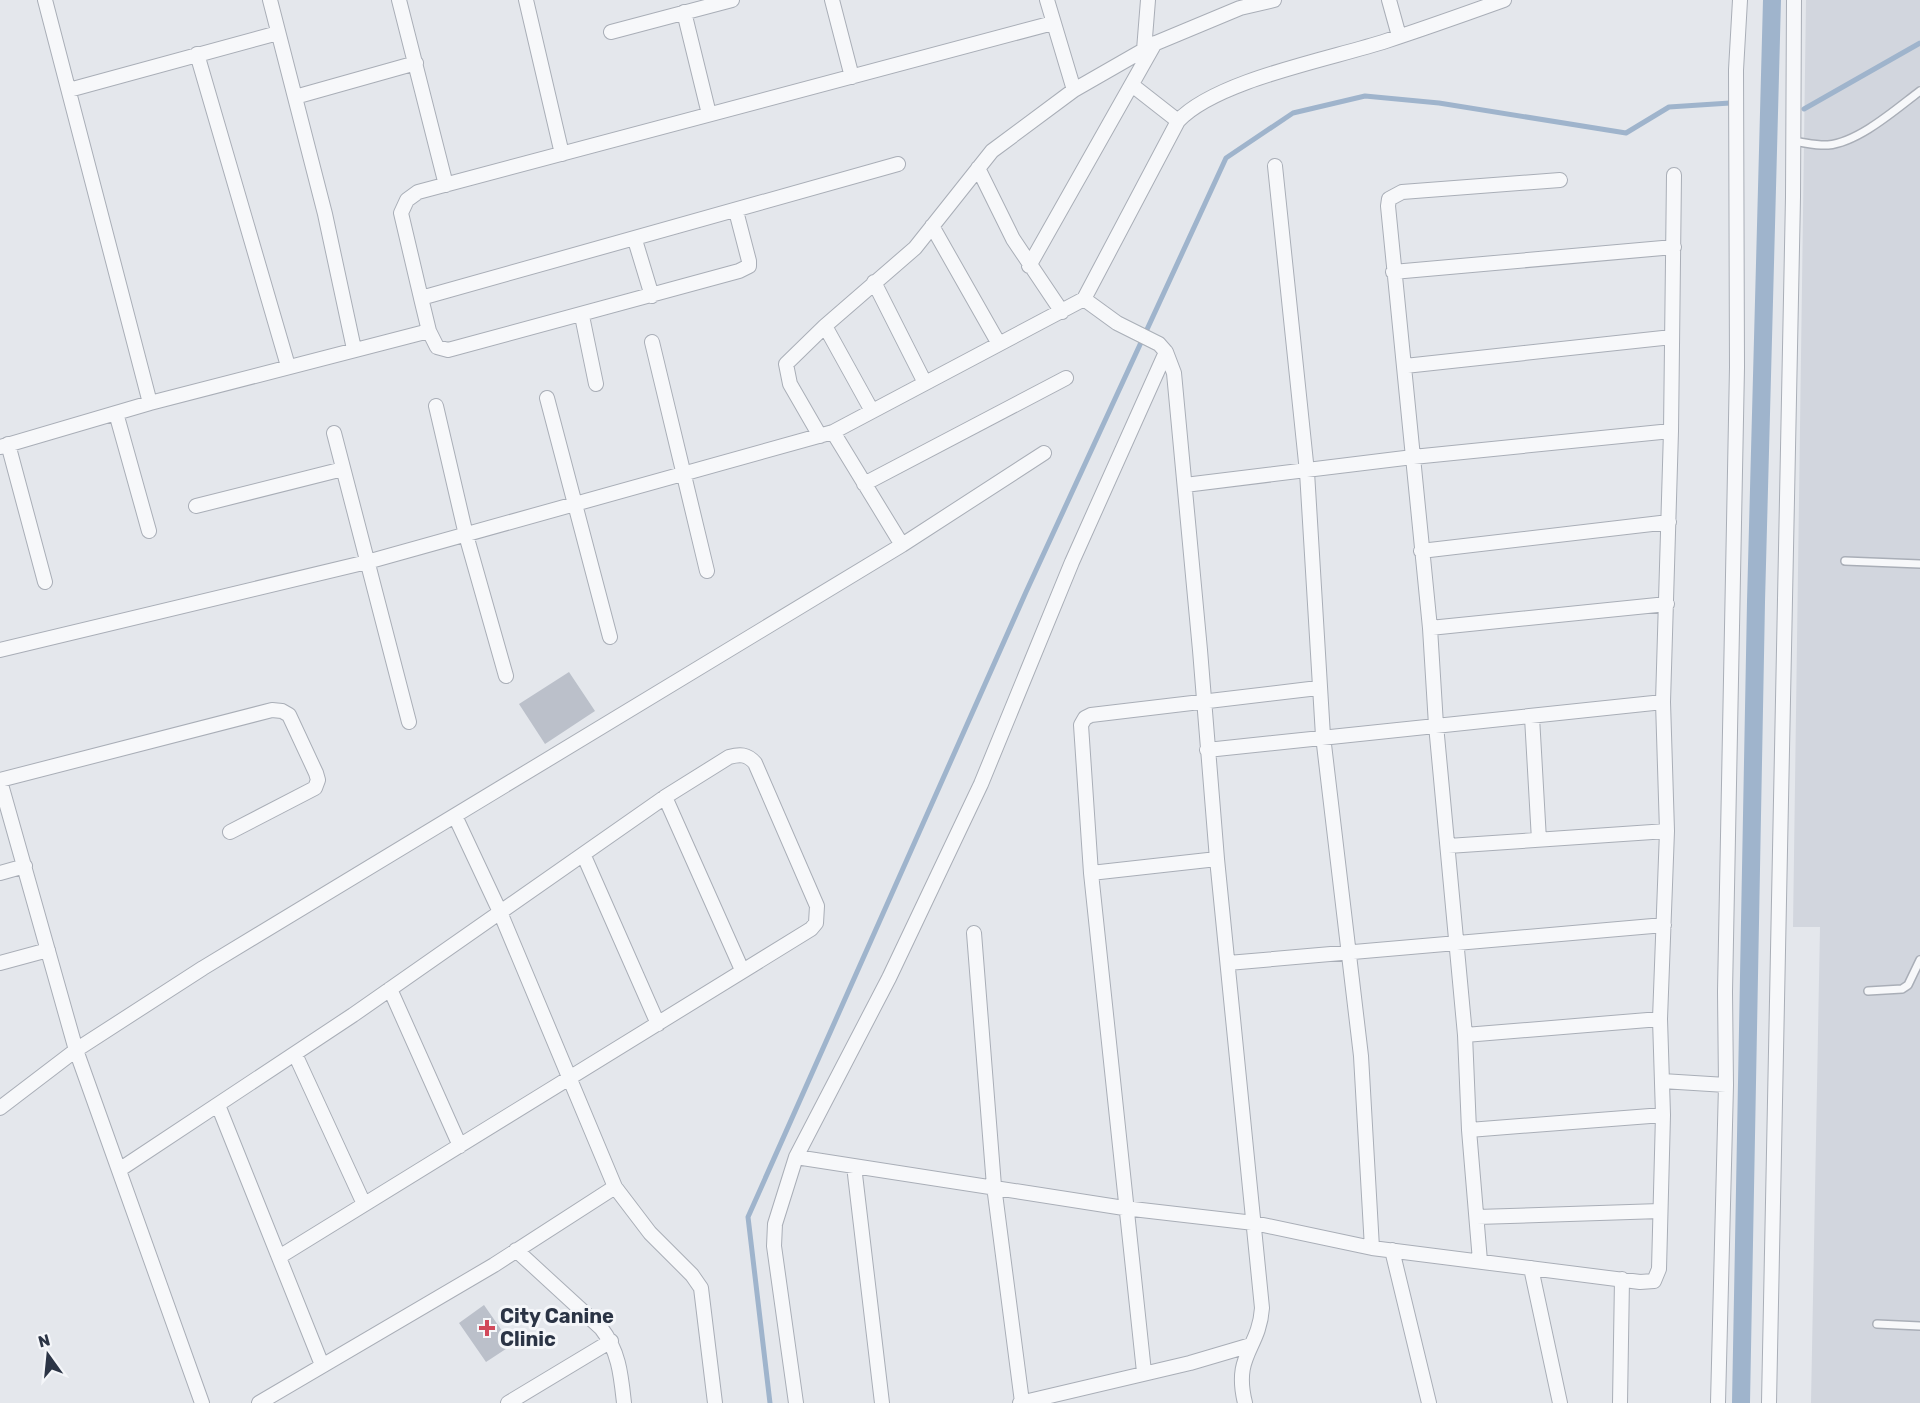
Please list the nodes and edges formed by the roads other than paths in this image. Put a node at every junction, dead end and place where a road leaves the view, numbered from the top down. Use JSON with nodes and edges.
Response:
{"nodes":[{"id":1,"x":45,"y":0,"type":"edge"},
{"id":2,"x":270,"y":0,"type":"edge"},
{"id":3,"x":399,"y":0,"type":"edge"},
{"id":4,"x":526,"y":0,"type":"edge"},
{"id":5,"x":732,"y":0,"type":"edge"},
{"id":6,"x":832,"y":0,"type":"edge"},
{"id":7,"x":1047,"y":0,"type":"edge"},
{"id":8,"x":1148,"y":0,"type":"edge"},
{"id":9,"x":1274,"y":0,"type":"edge"},
{"id":10,"x":1389,"y":0,"type":"edge"},
{"id":11,"x":1504,"y":0,"type":"edge"},
{"id":12,"x":1740,"y":0,"type":"edge"},
{"id":13,"x":1794,"y":0,"type":"edge"},
{"id":14,"x":1238,"y":4,"type":"edge"},
{"id":15,"x":684,"y":12,"type":"junction"},
{"id":16,"x":1053,"y":23,"type":"junction"},
{"id":17,"x":611,"y":32,"type":"dead end"},
{"id":18,"x":278,"y":33,"type":"junction"},
{"id":19,"x":1399,"y":36,"type":"junction"},
{"id":20,"x":1150,"y":46,"type":"junction"},
{"id":21,"x":197,"y":54,"type":"junction"},
{"id":22,"x":416,"y":63,"type":"junction"},
{"id":23,"x":852,"y":77,"type":"junction"},
{"id":24,"x":1132,"y":85,"type":"junction"},
{"id":25,"x":69,"y":90,"type":"junction"},
{"id":26,"x":1074,"y":90,"type":"junction"},
{"id":27,"x":1920,"y":91,"type":"edge"},
{"id":28,"x":295,"y":97,"type":"junction"},
{"id":29,"x":709,"y":114,"type":"junction"},
{"id":30,"x":1178,"y":121,"type":"junction"},
{"id":31,"x":1791,"y":141,"type":"junction"},
{"id":32,"x":562,"y":154,"type":"junction"},
{"id":33,"x":898,"y":164,"type":"dead end"},
{"id":34,"x":1275,"y":166,"type":"dead end"},
{"id":35,"x":978,"y":168,"type":"junction"},
{"id":36,"x":1674,"y":175,"type":"dead end"},
{"id":37,"x":1560,"y":180,"type":"dead end"},
{"id":38,"x":446,"y":185,"type":"junction"},
{"id":39,"x":736,"y":211,"type":"junction"},
{"id":40,"x":932,"y":226,"type":"junction"},
{"id":41,"x":635,"y":240,"type":"junction"},
{"id":42,"x":1674,"y":247,"type":"junction"},
{"id":43,"x":1029,"y":266,"type":"junction"},
{"id":44,"x":1393,"y":272,"type":"junction"},
{"id":45,"x":874,"y":282,"type":"junction"},
{"id":46,"x":652,"y":296,"type":"junction"},
{"id":47,"x":421,"y":298,"type":"junction"},
{"id":48,"x":1084,"y":299,"type":"junction"},
{"id":49,"x":1062,"y":312,"type":"junction"},
{"id":50,"x":582,"y":316,"type":"junction"},
{"id":51,"x":825,"y":326,"type":"junction"},
{"id":52,"x":429,"y":331,"type":"junction"},
{"id":53,"x":1672,"y":337,"type":"junction"},
{"id":54,"x":652,"y":342,"type":"dead end"},
{"id":55,"x":999,"y":344,"type":"junction"},
{"id":56,"x":1162,"y":348,"type":"junction"},
{"id":57,"x":354,"y":349,"type":"junction"},
{"id":58,"x":288,"y":366,"type":"junction"},
{"id":59,"x":1405,"y":366,"type":"junction"},
{"id":60,"x":1066,"y":378,"type":"dead end"},
{"id":61,"x":924,"y":383,"type":"junction"},
{"id":62,"x":596,"y":384,"type":"dead end"},
{"id":63,"x":547,"y":398,"type":"dead end"},
{"id":64,"x":150,"y":403,"type":"junction"},
{"id":65,"x":436,"y":406,"type":"dead end"},
{"id":66,"x":872,"y":411,"type":"junction"},
{"id":67,"x":116,"y":413,"type":"junction"},
{"id":68,"x":1671,"y":431,"type":"junction"},
{"id":69,"x":334,"y":433,"type":"dead end"},
{"id":70,"x":826,"y":434,"type":"junction"},
{"id":71,"x":4,"y":446,"type":"edge"},
{"id":72,"x":1044,"y":453,"type":"dead end"},
{"id":73,"x":1413,"y":457,"type":"junction"},
{"id":74,"x":344,"y":469,"type":"junction"},
{"id":75,"x":1306,"y":472,"type":"junction"},
{"id":76,"x":686,"y":473,"type":"junction"},
{"id":77,"x":864,"y":484,"type":"junction"},
{"id":78,"x":1185,"y":485,"type":"junction"},
{"id":79,"x":573,"y":504,"type":"junction"},
{"id":80,"x":196,"y":506,"type":"dead end"},
{"id":81,"x":1669,"y":522,"type":"junction"},
{"id":82,"x":149,"y":531,"type":"dead end"},
{"id":83,"x":465,"y":535,"type":"junction"},
{"id":84,"x":902,"y":545,"type":"junction"},
{"id":85,"x":1421,"y":550,"type":"junction"},
{"id":86,"x":1845,"y":561,"type":"dead end"},
{"id":87,"x":367,"y":562,"type":"junction"},
{"id":88,"x":1920,"y":564,"type":"edge"},
{"id":89,"x":707,"y":571,"type":"dead end"},
{"id":90,"x":45,"y":582,"type":"dead end"},
{"id":91,"x":1667,"y":604,"type":"junction"},
{"id":92,"x":1430,"y":628,"type":"junction"},
{"id":93,"x":610,"y":637,"type":"dead end"},
{"id":94,"x":0,"y":650,"type":"edge"},
{"id":95,"x":506,"y":676,"type":"dead end"},
{"id":96,"x":1318,"y":688,"type":"junction"},
{"id":97,"x":1203,"y":700,"type":"junction"},
{"id":98,"x":1663,"y":702,"type":"junction"},
{"id":99,"x":1532,"y":717,"type":"junction"},
{"id":100,"x":409,"y":722,"type":"dead end"},
{"id":101,"x":1436,"y":725,"type":"junction"},
{"id":102,"x":1323,"y":736,"type":"junction"},
{"id":103,"x":1207,"y":750,"type":"junction"},
{"id":104,"x":0,"y":781,"type":"edge"},
{"id":105,"x":665,"y":797,"type":"junction"},
{"id":106,"x":455,"y":816,"type":"junction"},
{"id":107,"x":1667,"y":831,"type":"junction"},
{"id":108,"x":230,"y":832,"type":"dead end"},
{"id":109,"x":1539,"y":840,"type":"junction"},
{"id":110,"x":1448,"y":846,"type":"junction"},
{"id":111,"x":584,"y":856,"type":"junction"},
{"id":112,"x":1217,"y":859,"type":"junction"},
{"id":113,"x":25,"y":866,"type":"junction"},
{"id":114,"x":0,"y":873,"type":"edge"},
{"id":115,"x":1091,"y":873,"type":"junction"},
{"id":116,"x":500,"y":912,"type":"junction"},
{"id":117,"x":1664,"y":925,"type":"junction"},
{"id":118,"x":974,"y":933,"type":"dead end"},
{"id":119,"x":1455,"y":943,"type":"junction"},
{"id":120,"x":48,"y":950,"type":"junction"},
{"id":121,"x":1349,"y":954,"type":"junction"},
{"id":122,"x":1920,"y":960,"type":"edge"},
{"id":123,"x":0,"y":963,"type":"edge"},
{"id":124,"x":1228,"y":963,"type":"junction"},
{"id":125,"x":742,"y":970,"type":"junction"},
{"id":126,"x":390,"y":989,"type":"junction"},
{"id":127,"x":1868,"y":991,"type":"dead end"},
{"id":128,"x":1660,"y":1019,"type":"junction"},
{"id":129,"x":658,"y":1024,"type":"junction"},
{"id":130,"x":1465,"y":1035,"type":"junction"},
{"id":131,"x":76,"y":1050,"type":"junction"},
{"id":132,"x":295,"y":1054,"type":"junction"},
{"id":133,"x":570,"y":1079,"type":"junction"},
{"id":134,"x":1662,"y":1082,"type":"junction"},
{"id":135,"x":1726,"y":1085,"type":"junction"},
{"id":136,"x":218,"y":1105,"type":"junction"},
{"id":137,"x":0,"y":1108,"type":"edge"},
{"id":138,"x":1663,"y":1115,"type":"junction"},
{"id":139,"x":1469,"y":1130,"type":"junction"},
{"id":140,"x":460,"y":1146,"type":"junction"},
{"id":141,"x":796,"y":1157,"type":"junction"},
{"id":142,"x":854,"y":1166,"type":"junction"},
{"id":143,"x":119,"y":1170,"type":"junction"},
{"id":144,"x":994,"y":1186,"type":"junction"},
{"id":145,"x":615,"y":1187,"type":"junction"},
{"id":146,"x":364,"y":1204,"type":"junction"},
{"id":147,"x":1124,"y":1208,"type":"junction"},
{"id":148,"x":1660,"y":1211,"type":"junction"},
{"id":149,"x":1477,"y":1217,"type":"junction"},
{"id":150,"x":1254,"y":1223,"type":"junction"},
{"id":151,"x":1372,"y":1248,"type":"junction"},
{"id":152,"x":516,"y":1250,"type":"junction"},
{"id":153,"x":1392,"y":1250,"type":"junction"},
{"id":154,"x":279,"y":1257,"type":"junction"},
{"id":155,"x":1480,"y":1261,"type":"junction"},
{"id":156,"x":1531,"y":1268,"type":"junction"},
{"id":157,"x":1622,"y":1279,"type":"junction"},
{"id":158,"x":1877,"y":1324,"type":"dead end"},
{"id":159,"x":1920,"y":1326,"type":"edge"},
{"id":160,"x":611,"y":1341,"type":"junction"},
{"id":161,"x":1251,"y":1345,"type":"junction"},
{"id":162,"x":322,"y":1365,"type":"junction"},
{"id":163,"x":1144,"y":1372,"type":"junction"},
{"id":164,"x":525,"y":1398,"type":"edge"},
{"id":165,"x":1056,"y":1399,"type":"edge"},
{"id":166,"x":202,"y":1403,"type":"edge"},
{"id":167,"x":259,"y":1403,"type":"edge"},
{"id":168,"x":508,"y":1403,"type":"edge"},
{"id":169,"x":624,"y":1403,"type":"edge"},
{"id":170,"x":715,"y":1403,"type":"edge"},
{"id":171,"x":796,"y":1403,"type":"edge"},
{"id":172,"x":882,"y":1403,"type":"edge"},
{"id":173,"x":1021,"y":1403,"type":"edge"},
{"id":174,"x":1245,"y":1403,"type":"edge"},
{"id":175,"x":1428,"y":1403,"type":"edge"},
{"id":176,"x":1560,"y":1403,"type":"edge"},
{"id":177,"x":1620,"y":1403,"type":"edge"},
{"id":178,"x":1718,"y":1403,"type":"edge"},
{"id":179,"x":1769,"y":1403,"type":"edge"}],
"edges":[{"from":1,"to":25,"type":"street"},
{"from":2,"to":18,"type":"street"},
{"from":3,"to":22,"type":"street"},
{"from":4,"to":32,"type":"street"},
{"from":5,"to":15,"type":"street"},
{"from":6,"to":23,"type":"street"},
{"from":7,"to":16,"type":"street"},
{"from":8,"to":20,"type":"street"},
{"from":9,"to":14,"type":"street"},
{"from":10,"to":19,"type":"street"},
{"from":11,"to":19,"type":"street"},
{"from":12,"to":135,"type":"street"},
{"from":13,"to":31,"type":"street"},
{"from":14,"to":20,"type":"street"},
{"from":15,"to":17,"type":"street"},
{"from":15,"to":29,"type":"street"},
{"from":16,"to":23,"type":"street"},
{"from":16,"to":26,"type":"street"},
{"from":18,"to":21,"type":"street"},
{"from":18,"to":28,"type":"street"},
{"from":19,"to":30,"type":"street"},
{"from":20,"to":24,"type":"street"},
{"from":20,"to":26,"type":"street"},
{"from":21,"to":25,"type":"street"},
{"from":21,"to":58,"type":"street"},
{"from":22,"to":28,"type":"street"},
{"from":22,"to":38,"type":"street"},
{"from":23,"to":29,"type":"street"},
{"from":24,"to":30,"type":"street"},
{"from":24,"to":43,"type":"street"},
{"from":25,"to":64,"type":"street"},
{"from":26,"to":35,"type":"street"},
{"from":27,"to":31,"type":"lane"},
{"from":28,"to":57,"type":"street"},
{"from":29,"to":32,"type":"street"},
{"from":30,"to":48,"type":"street"},
{"from":31,"to":179,"type":"street"},
{"from":32,"to":38,"type":"street"},
{"from":33,"to":39,"type":"street"},
{"from":34,"to":75,"type":"street"},
{"from":35,"to":40,"type":"street"},
{"from":35,"to":43,"type":"street"},
{"from":36,"to":42,"type":"street"},
{"from":37,"to":44,"type":"street"},
{"from":38,"to":47,"type":"street"},
{"from":39,"to":41,"type":"street"},
{"from":39,"to":46,"type":"street"},
{"from":40,"to":45,"type":"street"},
{"from":40,"to":55,"type":"street"},
{"from":41,"to":46,"type":"street"},
{"from":41,"to":47,"type":"street"},
{"from":42,"to":44,"type":"street"},
{"from":42,"to":53,"type":"street"},
{"from":43,"to":49,"type":"street"},
{"from":44,"to":59,"type":"street"},
{"from":45,"to":51,"type":"street"},
{"from":45,"to":61,"type":"street"},
{"from":46,"to":50,"type":"street"},
{"from":47,"to":52,"type":"street"},
{"from":48,"to":49,"type":"street"},
{"from":48,"to":56,"type":"street"},
{"from":49,"to":55,"type":"street"},
{"from":50,"to":52,"type":"street"},
{"from":50,"to":62,"type":"street"},
{"from":51,"to":66,"type":"street"},
{"from":51,"to":70,"type":"street"},
{"from":52,"to":57,"type":"street"},
{"from":53,"to":59,"type":"street"},
{"from":53,"to":68,"type":"street"},
{"from":54,"to":76,"type":"street"},
{"from":55,"to":61,"type":"street"},
{"from":56,"to":78,"type":"street"},
{"from":56,"to":141,"type":"street"},
{"from":57,"to":58,"type":"street"},
{"from":58,"to":64,"type":"street"},
{"from":59,"to":73,"type":"street"},
{"from":60,"to":77,"type":"street"},
{"from":61,"to":66,"type":"street"},
{"from":63,"to":79,"type":"street"},
{"from":64,"to":67,"type":"street"},
{"from":65,"to":83,"type":"street"},
{"from":66,"to":70,"type":"street"},
{"from":67,"to":71,"type":"street"},
{"from":67,"to":82,"type":"street"},
{"from":68,"to":73,"type":"street"},
{"from":68,"to":81,"type":"street"},
{"from":69,"to":74,"type":"street"},
{"from":70,"to":76,"type":"street"},
{"from":70,"to":77,"type":"street"},
{"from":71,"to":90,"type":"street"},
{"from":72,"to":84,"type":"street"},
{"from":73,"to":75,"type":"street"},
{"from":73,"to":85,"type":"street"},
{"from":74,"to":80,"type":"street"},
{"from":74,"to":87,"type":"street"},
{"from":75,"to":78,"type":"street"},
{"from":75,"to":96,"type":"street"},
{"from":76,"to":79,"type":"street"},
{"from":76,"to":89,"type":"street"},
{"from":77,"to":84,"type":"street"},
{"from":78,"to":97,"type":"street"},
{"from":79,"to":83,"type":"street"},
{"from":79,"to":93,"type":"street"},
{"from":81,"to":85,"type":"street"},
{"from":81,"to":91,"type":"street"},
{"from":83,"to":87,"type":"street"},
{"from":83,"to":95,"type":"street"},
{"from":84,"to":106,"type":"street"},
{"from":85,"to":92,"type":"street"},
{"from":86,"to":88,"type":"lane"},
{"from":87,"to":94,"type":"street"},
{"from":87,"to":100,"type":"street"},
{"from":91,"to":92,"type":"street"},
{"from":91,"to":98,"type":"street"},
{"from":92,"to":101,"type":"street"},
{"from":96,"to":97,"type":"street"},
{"from":96,"to":102,"type":"street"},
{"from":97,"to":103,"type":"street"},
{"from":97,"to":115,"type":"street"},
{"from":98,"to":99,"type":"street"},
{"from":98,"to":107,"type":"street"},
{"from":99,"to":101,"type":"street"},
{"from":99,"to":109,"type":"street"},
{"from":101,"to":102,"type":"street"},
{"from":101,"to":110,"type":"street"},
{"from":102,"to":103,"type":"street"},
{"from":102,"to":121,"type":"street"},
{"from":103,"to":112,"type":"street"},
{"from":104,"to":108,"type":"street"},
{"from":104,"to":113,"type":"street"},
{"from":105,"to":111,"type":"street"},
{"from":105,"to":125,"type":"street"},
{"from":105,"to":125,"type":"street"},
{"from":106,"to":116,"type":"street"},
{"from":106,"to":131,"type":"street"},
{"from":107,"to":109,"type":"street"},
{"from":107,"to":117,"type":"street"},
{"from":109,"to":110,"type":"street"},
{"from":110,"to":119,"type":"street"},
{"from":111,"to":116,"type":"street"},
{"from":111,"to":129,"type":"street"},
{"from":112,"to":115,"type":"street"},
{"from":112,"to":124,"type":"street"},
{"from":113,"to":114,"type":"street"},
{"from":113,"to":120,"type":"street"},
{"from":115,"to":147,"type":"street"},
{"from":116,"to":126,"type":"street"},
{"from":116,"to":133,"type":"street"},
{"from":117,"to":119,"type":"street"},
{"from":117,"to":128,"type":"street"},
{"from":118,"to":144,"type":"street"},
{"from":119,"to":121,"type":"street"},
{"from":119,"to":130,"type":"street"},
{"from":120,"to":123,"type":"street"},
{"from":120,"to":131,"type":"street"},
{"from":121,"to":124,"type":"street"},
{"from":121,"to":151,"type":"street"},
{"from":122,"to":127,"type":"lane"},
{"from":124,"to":150,"type":"street"},
{"from":125,"to":129,"type":"street"},
{"from":126,"to":132,"type":"street"},
{"from":126,"to":140,"type":"street"},
{"from":128,"to":130,"type":"street"},
{"from":128,"to":134,"type":"street"},
{"from":129,"to":133,"type":"street"},
{"from":130,"to":139,"type":"street"},
{"from":131,"to":137,"type":"street"},
{"from":131,"to":143,"type":"street"},
{"from":132,"to":136,"type":"street"},
{"from":132,"to":146,"type":"street"},
{"from":133,"to":140,"type":"street"},
{"from":133,"to":145,"type":"street"},
{"from":134,"to":135,"type":"street"},
{"from":134,"to":138,"type":"street"},
{"from":135,"to":178,"type":"street"},
{"from":136,"to":143,"type":"street"},
{"from":136,"to":154,"type":"street"},
{"from":138,"to":139,"type":"street"},
{"from":138,"to":148,"type":"street"},
{"from":139,"to":149,"type":"street"},
{"from":140,"to":146,"type":"street"},
{"from":141,"to":142,"type":"street"},
{"from":141,"to":171,"type":"street"},
{"from":142,"to":144,"type":"street"},
{"from":142,"to":172,"type":"street"},
{"from":143,"to":166,"type":"street"},
{"from":144,"to":147,"type":"street"},
{"from":144,"to":173,"type":"street"},
{"from":145,"to":152,"type":"street"},
{"from":145,"to":170,"type":"street"},
{"from":146,"to":154,"type":"street"},
{"from":147,"to":150,"type":"street"},
{"from":147,"to":163,"type":"street"},
{"from":148,"to":149,"type":"street"},
{"from":148,"to":157,"type":"street"},
{"from":149,"to":155,"type":"street"},
{"from":150,"to":151,"type":"street"},
{"from":150,"to":161,"type":"street"},
{"from":151,"to":153,"type":"street"},
{"from":152,"to":160,"type":"street"},
{"from":152,"to":162,"type":"street"},
{"from":153,"to":155,"type":"street"},
{"from":153,"to":175,"type":"street"},
{"from":154,"to":162,"type":"street"},
{"from":155,"to":156,"type":"street"},
{"from":156,"to":157,"type":"street"},
{"from":156,"to":176,"type":"street"},
{"from":157,"to":177,"type":"street"},
{"from":158,"to":159,"type":"lane"},
{"from":160,"to":164,"type":"street"},
{"from":160,"to":169,"type":"street"},
{"from":161,"to":163,"type":"street"},
{"from":161,"to":174,"type":"street"},
{"from":162,"to":167,"type":"street"},
{"from":163,"to":165,"type":"street"},
{"from":164,"to":168,"type":"street"},
{"from":165,"to":173,"type":"street"}]}
